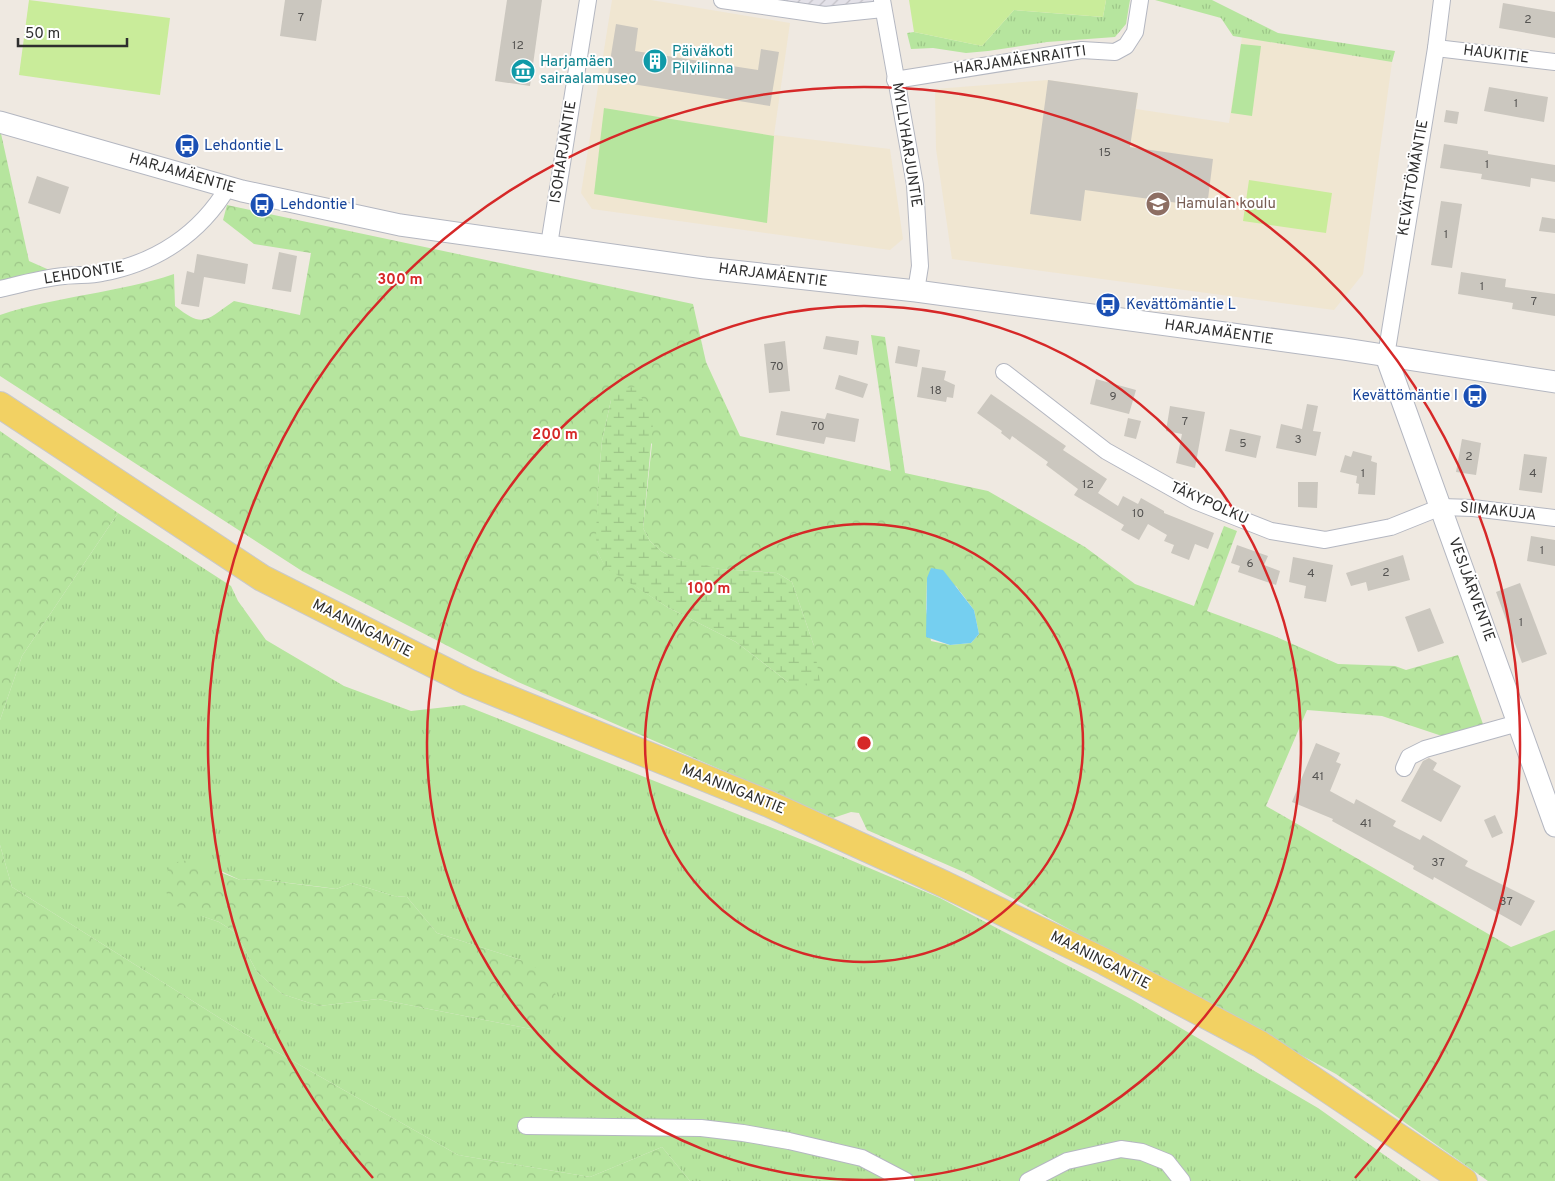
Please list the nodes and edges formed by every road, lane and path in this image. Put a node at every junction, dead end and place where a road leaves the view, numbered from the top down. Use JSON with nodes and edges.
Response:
{"nodes":[{"id":1,"x":588,"y":0,"type":"edge"},
{"id":2,"x":722,"y":0,"type":"edge"},
{"id":3,"x":1140,"y":0,"type":"edge"},
{"id":4,"x":1442,"y":0,"type":"edge"},
{"id":5,"x":882,"y":4,"type":"edge"},
{"id":6,"x":1436,"y":48,"type":"junction"},
{"id":7,"x":1555,"y":62,"type":"edge"},
{"id":8,"x":895,"y":80,"type":"junction"},
{"id":9,"x":0,"y":122,"type":"edge"},
{"id":10,"x":228,"y":187,"type":"junction"},
{"id":11,"x":550,"y":245,"type":"junction"},
{"id":12,"x":0,"y":289,"type":"edge"},
{"id":13,"x":916,"y":291,"type":"junction"},
{"id":14,"x":1386,"y":356,"type":"junction"},
{"id":15,"x":1004,"y":372,"type":"dead end"},
{"id":16,"x":1555,"y":382,"type":"edge"},
{"id":17,"x":0,"y":405,"type":"edge"},
{"id":18,"x":1441,"y":507,"type":"junction"},
{"id":19,"x":1555,"y":518,"type":"edge"},
{"id":20,"x":1518,"y":723,"type":"junction"},
{"id":21,"x":1404,"y":768,"type":"dead end"},
{"id":22,"x":1555,"y":826,"type":"edge"},
{"id":23,"x":526,"y":1126,"type":"dead end"},
{"id":24,"x":906,"y":1181,"type":"edge"},
{"id":25,"x":1028,"y":1181,"type":"edge"},
{"id":26,"x":1182,"y":1181,"type":"edge"},
{"id":27,"x":1464,"y":1181,"type":"edge"}],
"edges":[{"from":1,"to":11,"type":"street","name":"ISOHARJANTIE"},
{"from":2,"to":5,"type":"street"},
{"from":3,"to":8,"type":"street","name":"HARJAMÄENRAITTI"},
{"from":4,"to":6,"type":"street","name":"KEVÄTTÖMÄNTIE"},
{"from":5,"to":8,"type":"street","name":"MYLLYHARJUNTIE"},
{"from":6,"to":7,"type":"street","name":"HAUKITIE"},
{"from":6,"to":14,"type":"street","name":"KEVÄTTÖMÄNTIE"},
{"from":8,"to":13,"type":"street","name":"MYLLYHARJUNTIE"},
{"from":9,"to":10,"type":"street","name":"HARJAMÄENTIE"},
{"from":10,"to":11,"type":"street","name":"HARJAMÄENTIE"},
{"from":10,"to":12,"type":"street","name":"LEHDONTIE"},
{"from":11,"to":13,"type":"street","name":"HARJAMÄENTIE"},
{"from":13,"to":14,"type":"street","name":"HARJAMÄENTIE"},
{"from":14,"to":16,"type":"street","name":"HARJAMÄENTIE"},
{"from":14,"to":18,"type":"street","name":"VESIJÄRVENTIE"},
{"from":15,"to":18,"type":"street","name":"TÄKYPOLKU"},
{"from":17,"to":27,"type":"main road","name":"MAANINGANTIE"},
{"from":18,"to":19,"type":"street","name":"SIIMAKUJA"},
{"from":18,"to":20,"type":"street","name":"VESIJÄRVENTIE"},
{"from":20,"to":21,"type":"street"},
{"from":20,"to":22,"type":"street","name":"VESIJÄRVENTIE"},
{"from":23,"to":24,"type":"street"},
{"from":25,"to":26,"type":"street"}]}
